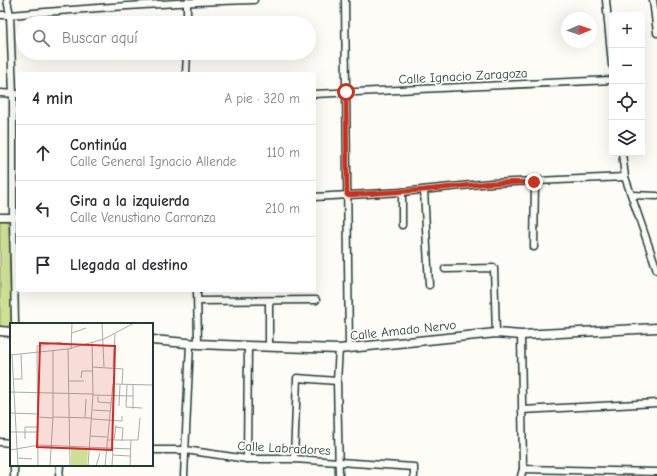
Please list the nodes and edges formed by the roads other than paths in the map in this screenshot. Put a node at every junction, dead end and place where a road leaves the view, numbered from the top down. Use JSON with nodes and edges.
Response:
{"nodes":[{"id":1,"x":7,"y":0,"type":"edge"},
{"id":2,"x":93,"y":0,"type":"edge"},
{"id":3,"x":212,"y":0,"type":"edge"},
{"id":4,"x":254,"y":0,"type":"edge"},
{"id":5,"x":345,"y":0,"type":"edge"},
{"id":6,"x":606,"y":0,"type":"edge"},
{"id":7,"x":653,"y":0,"type":"edge"},
{"id":8,"x":187,"y":2,"type":"junction"},
{"id":9,"x":127,"y":3,"type":"edge"},
{"id":10,"x":93,"y":7,"type":"junction"},
{"id":11,"x":0,"y":15,"type":"edge"},
{"id":12,"x":10,"y":15,"type":"junction"},
{"id":13,"x":187,"y":16,"type":"edge"},
{"id":14,"x":657,"y":33,"type":"edge"},
{"id":15,"x":610,"y":48,"type":"edge"},
{"id":16,"x":187,"y":60,"type":"edge"},
{"id":17,"x":186,"y":72,"type":"edge"},
{"id":18,"x":609,"y":80,"type":"edge"},
{"id":19,"x":346,"y":92,"type":"junction"},
{"id":20,"x":0,"y":93,"type":"edge"},
{"id":21,"x":16,"y":94,"type":"edge"},
{"id":22,"x":316,"y":94,"type":"edge"},
{"id":23,"x":622,"y":156,"type":"edge"},
{"id":24,"x":625,"y":177,"type":"junction"},
{"id":25,"x":534,"y":182,"type":"junction"},
{"id":26,"x":424,"y":190,"type":"junction"},
{"id":27,"x":402,"y":192,"type":"junction"},
{"id":28,"x":347,"y":195,"type":"junction"},
{"id":29,"x":632,"y":195,"type":"junction"},
{"id":30,"x":657,"y":196,"type":"edge"},
{"id":31,"x":316,"y":197,"type":"edge"},
{"id":32,"x":0,"y":217,"type":"edge"},
{"id":33,"x":15,"y":217,"type":"edge"},
{"id":34,"x":402,"y":226,"type":"dead end"},
{"id":35,"x":534,"y":246,"type":"dead end"},
{"id":36,"x":445,"y":269,"type":"dead end"},
{"id":37,"x":657,"y":270,"type":"edge"},
{"id":38,"x":429,"y":285,"type":"dead end"},
{"id":39,"x":197,"y":292,"type":"edge"},
{"id":40,"x":316,"y":300,"type":"dead end"},
{"id":41,"x":198,"y":301,"type":"junction"},
{"id":42,"x":269,"y":301,"type":"junction"},
{"id":43,"x":15,"y":323,"type":"edge"},
{"id":44,"x":657,"y":328,"type":"edge"},
{"id":45,"x":0,"y":331,"type":"edge"},
{"id":46,"x":10,"y":332,"type":"edge"},
{"id":47,"x":496,"y":333,"type":"junction"},
{"id":48,"x":521,"y":334,"type":"junction"},
{"id":49,"x":153,"y":340,"type":"edge"},
{"id":50,"x":194,"y":343,"type":"junction"},
{"id":51,"x":248,"y":346,"type":"junction"},
{"id":52,"x":269,"y":347,"type":"junction"},
{"id":53,"x":349,"y":348,"type":"junction"},
{"id":54,"x":339,"y":349,"type":"junction"},
{"id":55,"x":337,"y":381,"type":"junction"},
{"id":56,"x":657,"y":403,"type":"edge"},
{"id":57,"x":522,"y":410,"type":"junction"},
{"id":58,"x":0,"y":442,"type":"edge"},
{"id":59,"x":10,"y":443,"type":"edge"},
{"id":60,"x":153,"y":450,"type":"edge"},
{"id":61,"x":185,"y":450,"type":"junction"},
{"id":62,"x":247,"y":459,"type":"junction"},
{"id":63,"x":294,"y":459,"type":"junction"},
{"id":64,"x":339,"y":461,"type":"junction"},
{"id":65,"x":523,"y":469,"type":"junction"},
{"id":66,"x":657,"y":472,"type":"edge"},
{"id":67,"x":184,"y":476,"type":"edge"},
{"id":68,"x":339,"y":476,"type":"edge"},
{"id":69,"x":414,"y":476,"type":"edge"},
{"id":70,"x":520,"y":476,"type":"edge"}],
"edges":[{"from":1,"to":12,"type":"street"},
{"from":2,"to":10,"type":"street"},
{"from":3,"to":4,"type":"street"},
{"from":3,"to":8,"type":"street"},
{"from":5,"to":19,"type":"street"},
{"from":6,"to":15,"type":"street"},
{"from":7,"to":14,"type":"street"},
{"from":8,"to":9,"type":"street"},
{"from":8,"to":13,"type":"street"},
{"from":9,"to":10,"type":"street"},
{"from":10,"to":12,"type":"street"},
{"from":11,"to":12,"type":"street"},
{"from":12,"to":21,"type":"street"},
{"from":16,"to":17,"type":"street"},
{"from":18,"to":19,"type":"street","name":"Calle Ignacio Zaragoza"},
{"from":19,"to":22,"type":"street","name":"Calle Ignacio Zaragoza"},
{"from":19,"to":28,"type":"street"},
{"from":20,"to":21,"type":"street"},
{"from":21,"to":33,"type":"street"},
{"from":23,"to":24,"type":"street"},
{"from":24,"to":25,"type":"street"},
{"from":24,"to":29,"type":"street"},
{"from":25,"to":26,"type":"street"},
{"from":25,"to":35,"type":"street"},
{"from":26,"to":27,"type":"street"},
{"from":26,"to":38,"type":"street"},
{"from":27,"to":28,"type":"street"},
{"from":27,"to":34,"type":"street"},
{"from":28,"to":31,"type":"street"},
{"from":28,"to":53,"type":"street"},
{"from":29,"to":30,"type":"street"},
{"from":29,"to":37,"type":"street"},
{"from":32,"to":33,"type":"street"},
{"from":33,"to":43,"type":"street"},
{"from":36,"to":47,"type":"street"},
{"from":39,"to":41,"type":"street"},
{"from":40,"to":42,"type":"street"},
{"from":41,"to":42,"type":"street"},
{"from":41,"to":50,"type":"street"},
{"from":42,"to":52,"type":"street"},
{"from":44,"to":48,"type":"street","name":"Calle Amado Nervo"},
{"from":45,"to":46,"type":"street"},
{"from":47,"to":48,"type":"street","name":"Calle Amado Nervo"},
{"from":47,"to":53,"type":"street","name":"Calle Amado Nervo"},
{"from":48,"to":57,"type":"street"},
{"from":49,"to":50,"type":"street","name":"Calle Amado Nervo"},
{"from":50,"to":51,"type":"street","name":"Calle Amado Nervo"},
{"from":50,"to":61,"type":"street"},
{"from":51,"to":52,"type":"street","name":"Calle Amado Nervo"},
{"from":51,"to":62,"type":"street"},
{"from":52,"to":54,"type":"street","name":"Calle Amado Nervo"},
{"from":53,"to":54,"type":"street","name":"Calle Amado Nervo"},
{"from":54,"to":55,"type":"street"},
{"from":55,"to":63,"type":"street"},
{"from":55,"to":64,"type":"street"},
{"from":56,"to":57,"type":"street"},
{"from":57,"to":65,"type":"street"},
{"from":58,"to":59,"type":"street"},
{"from":60,"to":61,"type":"street","name":"Calle Labradores"},
{"from":61,"to":62,"type":"street","name":"Calle Labradores"},
{"from":61,"to":67,"type":"street"},
{"from":62,"to":63,"type":"street","name":"Calle Labradores"},
{"from":63,"to":64,"type":"street","name":"Calle Labradores"},
{"from":64,"to":68,"type":"street"},
{"from":64,"to":69,"type":"street","name":"Calle Labradores"},
{"from":65,"to":66,"type":"street"},
{"from":65,"to":70,"type":"street"}]}
